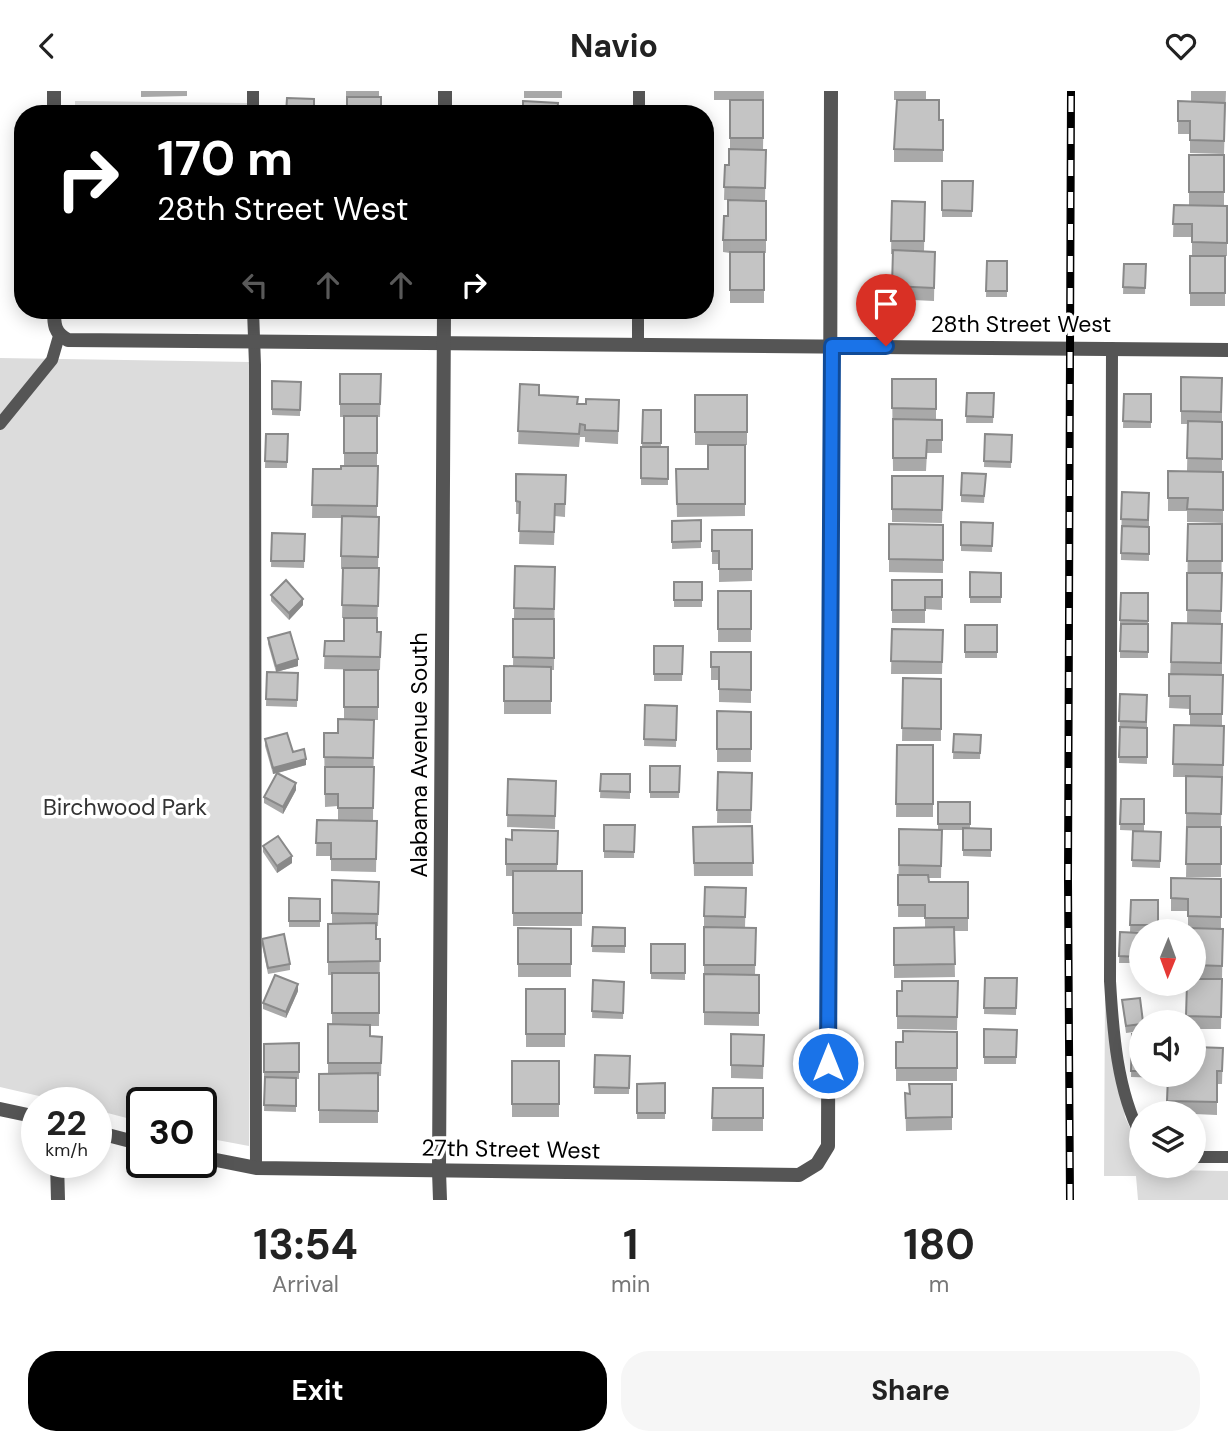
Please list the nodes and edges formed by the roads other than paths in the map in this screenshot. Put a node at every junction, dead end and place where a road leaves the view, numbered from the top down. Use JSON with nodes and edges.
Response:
{"nodes":[{"id":1,"x":831,"y":91,"type":"edge"},
{"id":2,"x":54,"y":319,"type":"edge"},
{"id":3,"x":253,"y":319,"type":"edge"},
{"id":4,"x":444,"y":319,"type":"edge"},
{"id":5,"x":638,"y":319,"type":"edge"},
{"id":6,"x":59,"y":336,"type":"junction"},
{"id":7,"x":254,"y":341,"type":"junction"},
{"id":8,"x":444,"y":343,"type":"junction"},
{"id":9,"x":638,"y":345,"type":"junction"},
{"id":10,"x":832,"y":346,"type":"junction"},
{"id":11,"x":1112,"y":348,"type":"junction"},
{"id":12,"x":1228,"y":350,"type":"edge"},
{"id":13,"x":0,"y":423,"type":"edge"},
{"id":14,"x":1129,"y":1105,"type":"edge"},
{"id":15,"x":0,"y":1109,"type":"edge"},
{"id":16,"x":21,"y":1114,"type":"edge"},
{"id":17,"x":1206,"y":1157,"type":"edge"},
{"id":18,"x":1228,"y":1157,"type":"edge"},
{"id":19,"x":217,"y":1160,"type":"edge"},
{"id":20,"x":256,"y":1168,"type":"junction"},
{"id":21,"x":439,"y":1171,"type":"junction"},
{"id":22,"x":57,"y":1178,"type":"edge"},
{"id":23,"x":58,"y":1200,"type":"edge"},
{"id":24,"x":440,"y":1200,"type":"edge"}],
"edges":[{"from":1,"to":10,"type":"street"},
{"from":2,"to":6,"type":"street"},
{"from":3,"to":7,"type":"lane"},
{"from":4,"to":8,"type":"street","name":"Alabama Avenue South"},
{"from":5,"to":9,"type":"lane"},
{"from":6,"to":7,"type":"street","name":"28th Street West"},
{"from":6,"to":13,"type":"lane"},
{"from":7,"to":8,"type":"street","name":"28th Street West"},
{"from":7,"to":20,"type":"lane"},
{"from":8,"to":9,"type":"street","name":"28th Street West"},
{"from":8,"to":21,"type":"street","name":"Alabama Avenue South"},
{"from":9,"to":10,"type":"street","name":"28th Street West"},
{"from":10,"to":11,"type":"street","name":"28th Street West"},
{"from":10,"to":21,"type":"street","name":"27th Street West"},
{"from":11,"to":12,"type":"street","name":"28th Street West"},
{"from":11,"to":14,"type":"lane"},
{"from":15,"to":16,"type":"street"},
{"from":17,"to":18,"type":"lane"},
{"from":19,"to":20,"type":"street","name":"27th Street West"},
{"from":20,"to":21,"type":"street","name":"27th Street West"},
{"from":21,"to":24,"type":"street","name":"Alabama Avenue South"},
{"from":22,"to":23,"type":"street"}]}
